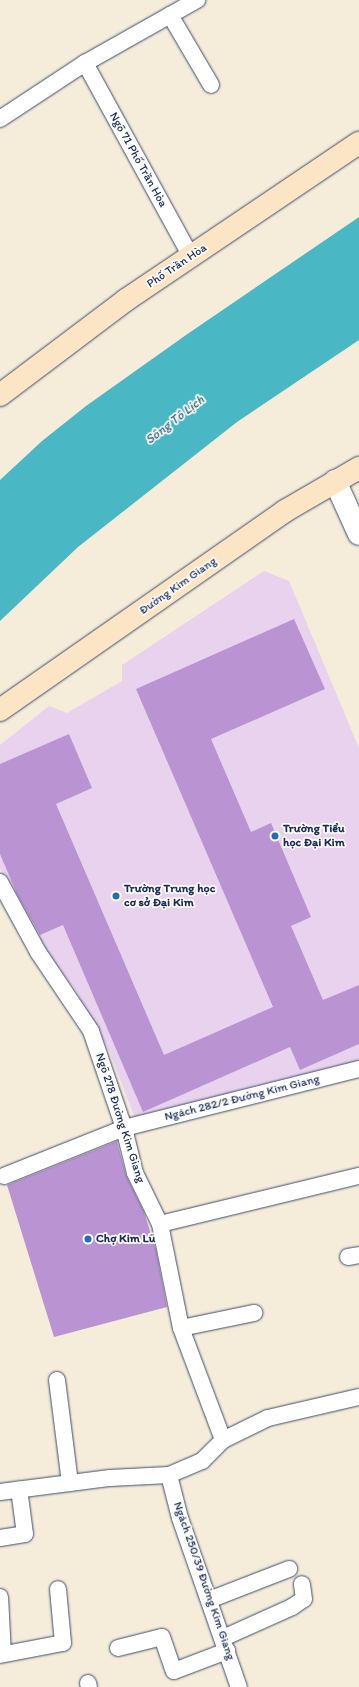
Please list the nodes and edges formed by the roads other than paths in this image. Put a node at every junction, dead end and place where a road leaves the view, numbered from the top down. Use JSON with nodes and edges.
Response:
{"nodes":[{"id":1,"x":197,"y":0,"type":"edge"},
{"id":2,"x":170,"y":15,"type":"junction"},
{"id":3,"x":85,"y":63,"type":"junction"},
{"id":4,"x":211,"y":85,"type":"dead end"},
{"id":5,"x":0,"y":119,"type":"edge"},
{"id":6,"x":359,"y":143,"type":"edge"},
{"id":7,"x":191,"y":257,"type":"junction"},
{"id":8,"x":0,"y":395,"type":"edge"},
{"id":9,"x":359,"y":468,"type":"edge"},
{"id":10,"x":335,"y":481,"type":"junction"},
{"id":11,"x":359,"y":534,"type":"edge"},
{"id":12,"x":0,"y":710,"type":"edge"},
{"id":13,"x":0,"y":882,"type":"edge"},
{"id":14,"x":359,"y":1069,"type":"edge"},
{"id":15,"x":124,"y":1128,"type":"junction"},
{"id":16,"x":4,"y":1176,"type":"dead end"},
{"id":17,"x":359,"y":1176,"type":"edge"},
{"id":18,"x":160,"y":1224,"type":"junction"},
{"id":19,"x":257,"y":1312,"type":"dead end"},
{"id":20,"x":181,"y":1328,"type":"junction"},
{"id":21,"x":57,"y":1380,"type":"dead end"},
{"id":22,"x":359,"y":1397,"type":"edge"},
{"id":23,"x":223,"y":1440,"type":"junction"},
{"id":24,"x":170,"y":1476,"type":"junction"},
{"id":25,"x":70,"y":1483,"type":"junction"},
{"id":26,"x":19,"y":1490,"type":"junction"},
{"id":27,"x":0,"y":1492,"type":"edge"},
{"id":28,"x":0,"y":1538,"type":"edge"},
{"id":29,"x":288,"y":1569,"type":"dead end"},
{"id":30,"x":302,"y":1584,"type":"dead end"},
{"id":31,"x":58,"y":1588,"type":"dead end"},
{"id":32,"x":0,"y":1597,"type":"edge"},
{"id":33,"x":209,"y":1600,"type":"junction"},
{"id":34,"x":225,"y":1644,"type":"junction"},
{"id":35,"x":118,"y":1648,"type":"dead end"},
{"id":36,"x":1,"y":1655,"type":"edge"},
{"id":37,"x":239,"y":1687,"type":"edge"}],
"edges":[{"from":1,"to":2,"type":"lane"},
{"from":2,"to":3,"type":"lane"},
{"from":2,"to":4,"type":"lane"},
{"from":3,"to":5,"type":"lane"},
{"from":3,"to":7,"type":"lane","name":"Ngõ 71 Phố Trần Hòa"},
{"from":6,"to":7,"type":"main road","name":"Phố Trần Hòa"},
{"from":7,"to":8,"type":"main road","name":"Phố Trần Hòa"},
{"from":9,"to":10,"type":"main road","name":"Đường Kim Giang"},
{"from":10,"to":11,"type":"street"},
{"from":10,"to":12,"type":"main road","name":"Đường Kim Giang"},
{"from":13,"to":15,"type":"lane","name":"Ngõ 278 Đường Kim Giang"},
{"from":14,"to":15,"type":"lane","name":"Ngách 282/2 Đường Kim Giang"},
{"from":15,"to":16,"type":"lane","name":"Ngách 282/2 Đường Kim Giang"},
{"from":15,"to":18,"type":"lane","name":"Ngõ 278 Đường Kim Giang"},
{"from":17,"to":18,"type":"lane"},
{"from":18,"to":20,"type":"lane","name":"Ngõ 278 Đường Kim Giang"},
{"from":19,"to":20,"type":"lane"},
{"from":20,"to":23,"type":"lane","name":"Ngõ 278 Đường Kim Giang"},
{"from":21,"to":25,"type":"lane"},
{"from":22,"to":23,"type":"lane"},
{"from":23,"to":24,"type":"lane"},
{"from":24,"to":25,"type":"lane"},
{"from":24,"to":33,"type":"lane","name":"Ngách 250/39 Đường Kim Giang"},
{"from":25,"to":26,"type":"lane"},
{"from":26,"to":27,"type":"lane"},
{"from":26,"to":28,"type":"lane"},
{"from":29,"to":33,"type":"lane"},
{"from":30,"to":34,"type":"lane"},
{"from":31,"to":36,"type":"lane"},
{"from":32,"to":36,"type":"lane"},
{"from":33,"to":34,"type":"lane","name":"Ngách 250/39 Đường Kim Giang"},
{"from":34,"to":35,"type":"lane"},
{"from":34,"to":37,"type":"lane","name":"Ngách 250/39 Đường Kim Giang"}]}
